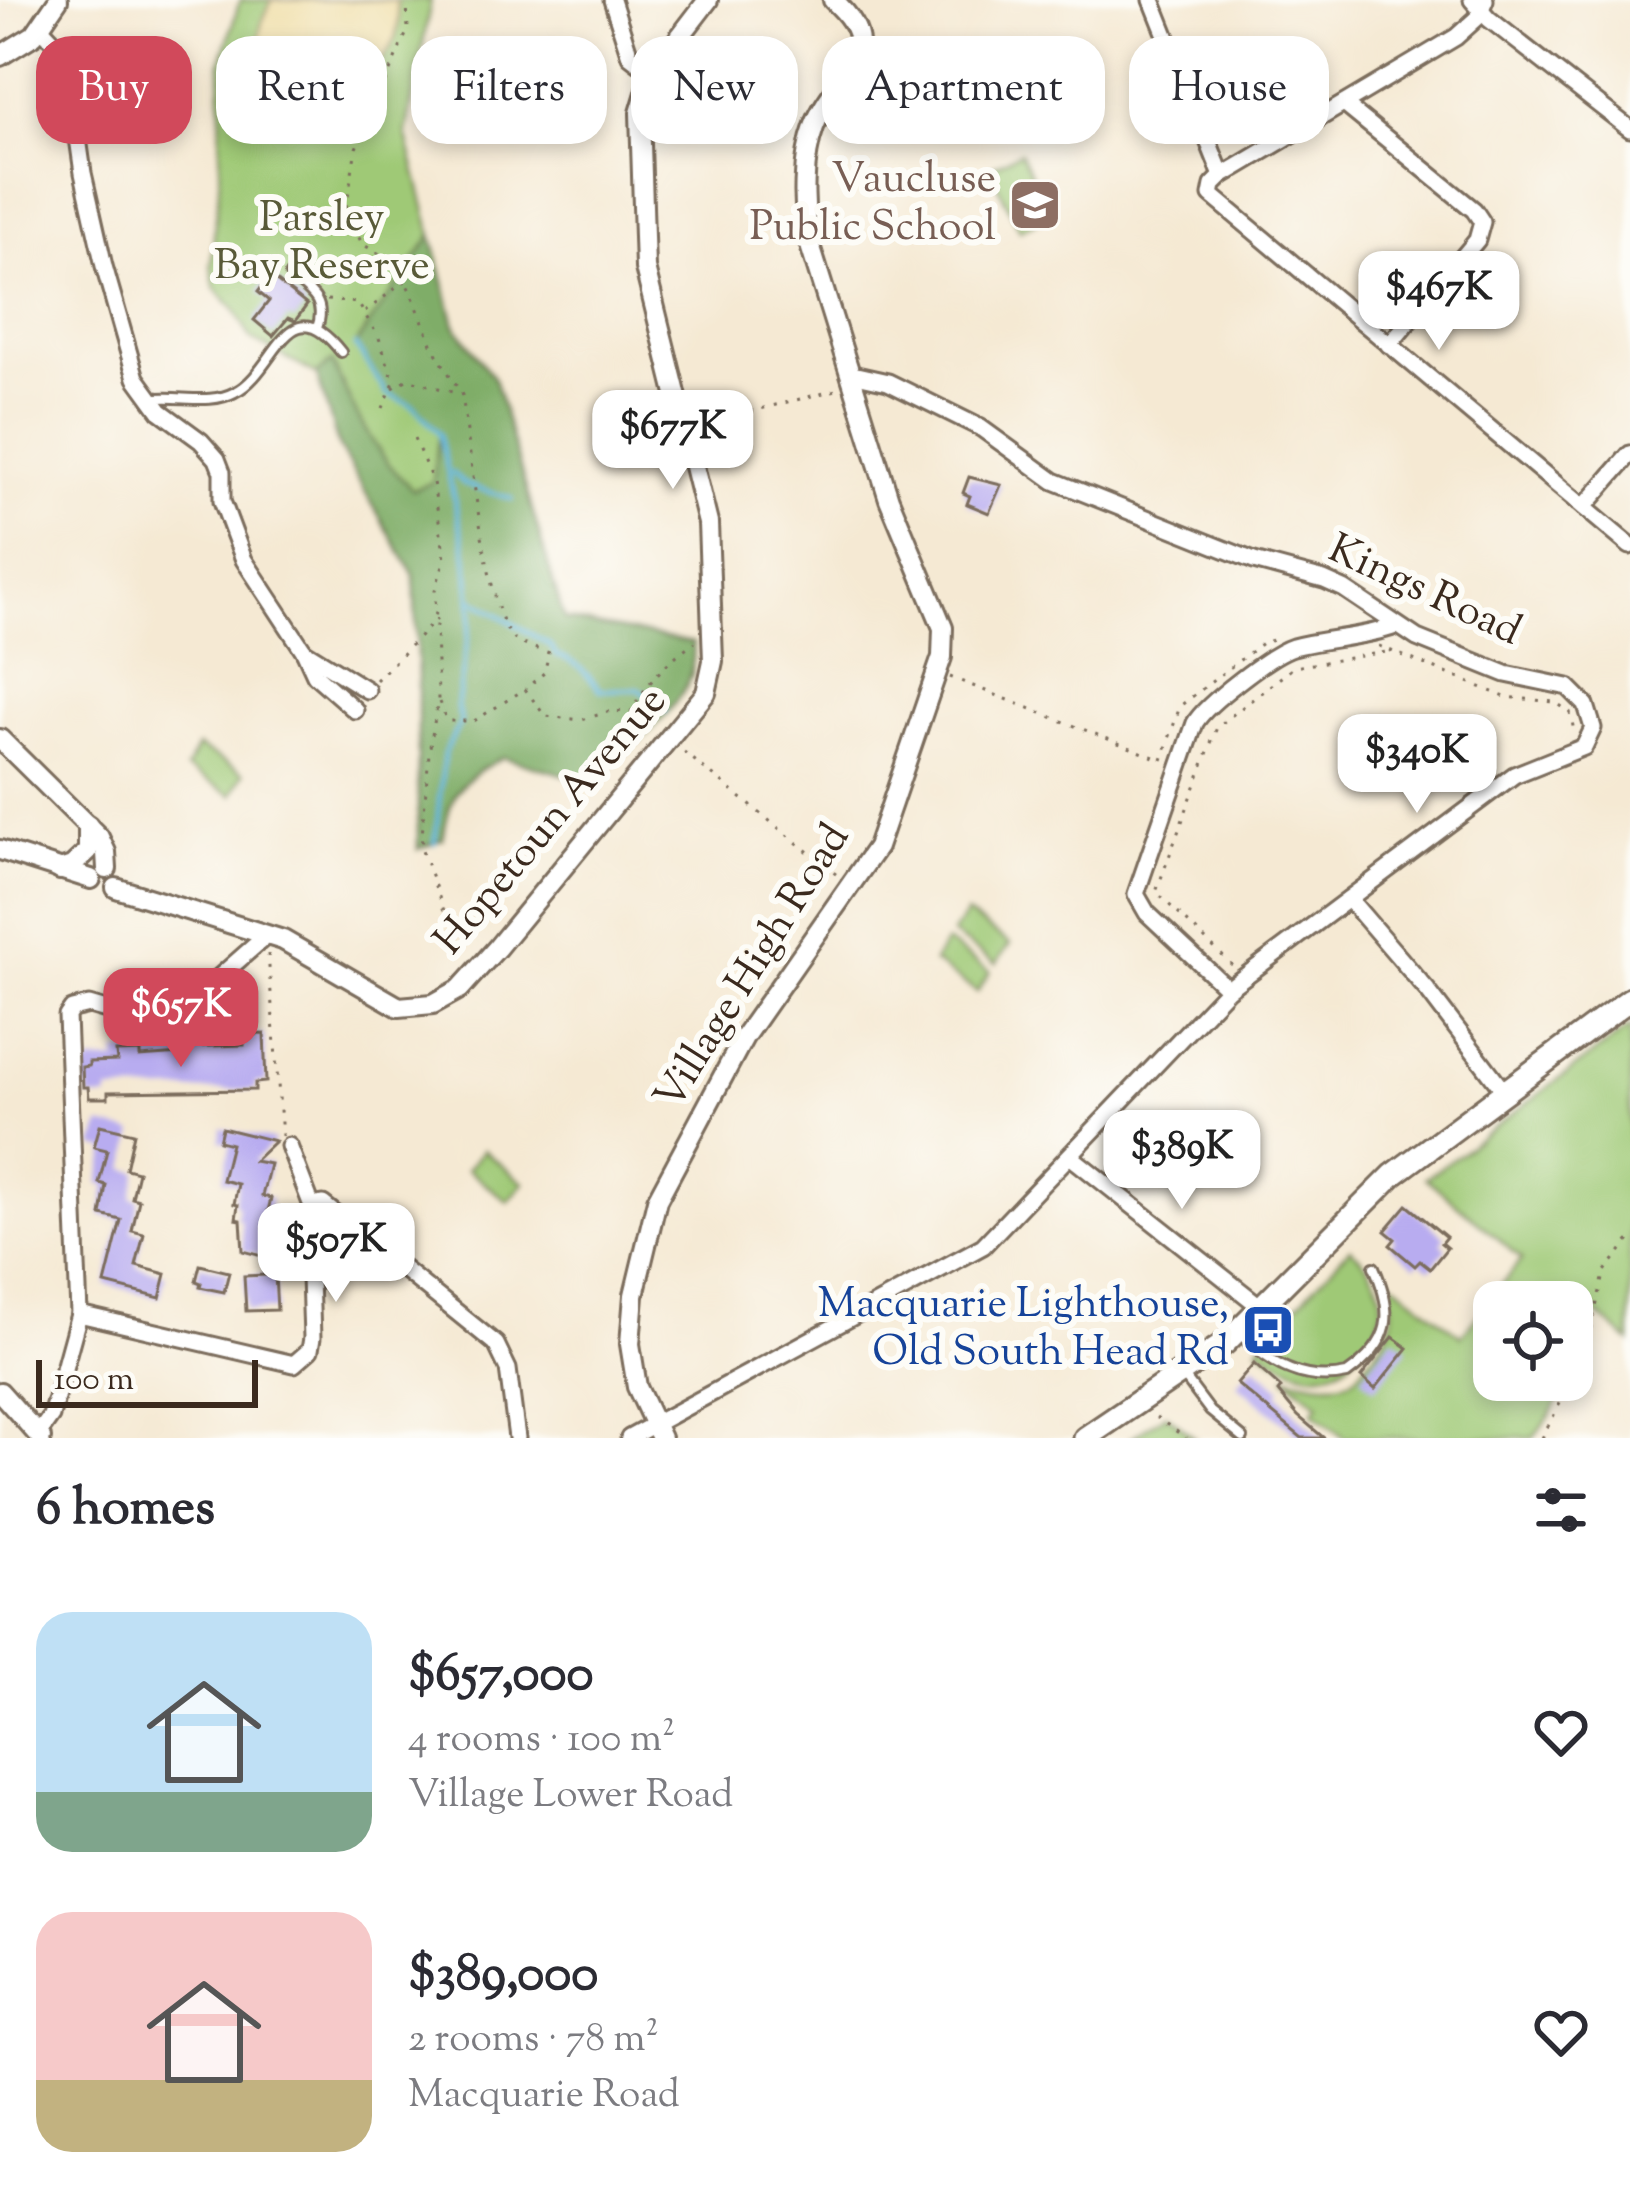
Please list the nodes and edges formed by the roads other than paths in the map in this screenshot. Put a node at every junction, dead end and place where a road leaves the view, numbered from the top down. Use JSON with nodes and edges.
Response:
{"nodes":[{"id":1,"x":58,"y":0,"type":"edge"},
{"id":2,"x":612,"y":0,"type":"edge"},
{"id":3,"x":708,"y":0,"type":"edge"},
{"id":4,"x":833,"y":0,"type":"edge"},
{"id":5,"x":1152,"y":0,"type":"edge"},
{"id":6,"x":1480,"y":3,"type":"edge"},
{"id":7,"x":40,"y":28,"type":"junction"},
{"id":8,"x":680,"y":36,"type":"edge"},
{"id":9,"x":0,"y":56,"type":"edge"},
{"id":10,"x":631,"y":57,"type":"edge"},
{"id":11,"x":1344,"y":104,"type":"junction"},
{"id":12,"x":1630,"y":128,"type":"edge"},
{"id":13,"x":641,"y":144,"type":"edge"},
{"id":14,"x":1222,"y":176,"type":"junction"},
{"id":15,"x":290,"y":274,"type":"dead end"},
{"id":16,"x":317,"y":328,"type":"junction"},
{"id":17,"x":1388,"y":345,"type":"junction"},
{"id":18,"x":341,"y":352,"type":"dead end"},
{"id":19,"x":854,"y":380,"type":"junction"},
{"id":20,"x":149,"y":399,"type":"junction"},
{"id":21,"x":1630,"y":454,"type":"edge"},
{"id":22,"x":1584,"y":507,"type":"junction"},
{"id":23,"x":1630,"y":546,"type":"edge"},
{"id":24,"x":1396,"y":626,"type":"junction"},
{"id":25,"x":304,"y":651,"type":"junction"},
{"id":26,"x":367,"y":690,"type":"road end"},
{"id":27,"x":355,"y":710,"type":"dead end"},
{"id":28,"x":0,"y":739,"type":"edge"},
{"id":29,"x":88,"y":824,"type":"junction"},
{"id":30,"x":0,"y":850,"type":"edge"},
{"id":31,"x":61,"y":870,"type":"junction"},
{"id":32,"x":99,"y":874,"type":"junction"},
{"id":33,"x":1349,"y":899,"type":"junction"},
{"id":34,"x":268,"y":943,"type":"junction"},
{"id":35,"x":1228,"y":989,"type":"junction"},
{"id":36,"x":1630,"y":999,"type":"edge"},
{"id":37,"x":1504,"y":1091,"type":"junction"},
{"id":38,"x":289,"y":1145,"type":"road end"},
{"id":39,"x":1070,"y":1156,"type":"junction"},
{"id":40,"x":312,"y":1205,"type":"junction"},
{"id":41,"x":1374,"y":1267,"type":"dead end"},
{"id":42,"x":1262,"y":1308,"type":"junction"},
{"id":43,"x":79,"y":1314,"type":"junction"},
{"id":44,"x":1238,"y":1332,"type":"junction"},
{"id":45,"x":1181,"y":1373,"type":"junction"},
{"id":46,"x":0,"y":1392,"type":"edge"},
{"id":47,"x":658,"y":1432,"type":"edge"},
{"id":48,"x":40,"y":1436,"type":"edge"},
{"id":49,"x":517,"y":1438,"type":"edge"},
{"id":50,"x":629,"y":1438,"type":"edge"},
{"id":51,"x":1085,"y":1438,"type":"edge"},
{"id":52,"x":1243,"y":1438,"type":"edge"}],
"edges":[{"from":1,"to":7,"type":"street"},
{"from":2,"to":10,"type":"street"},
{"from":3,"to":8,"type":"street","name":"Hopetoun Avenue"},
{"from":4,"to":19,"type":"street","name":"Village High Road"},
{"from":5,"to":14,"type":"street"},
{"from":6,"to":11,"type":"street"},
{"from":6,"to":12,"type":"street"},
{"from":7,"to":9,"type":"street"},
{"from":7,"to":20,"type":"street"},
{"from":11,"to":14,"type":"street"},
{"from":11,"to":17,"type":"street"},
{"from":13,"to":34,"type":"street","name":"Hopetoun Avenue"},
{"from":14,"to":17,"type":"street"},
{"from":15,"to":16,"type":"lane"},
{"from":16,"to":18,"type":"lane"},
{"from":16,"to":20,"type":"lane"},
{"from":17,"to":22,"type":"street"},
{"from":19,"to":24,"type":"street","name":"Kings Road"},
{"from":19,"to":47,"type":"street","name":"Village High Road"},
{"from":20,"to":25,"type":"street"},
{"from":21,"to":22,"type":"street"},
{"from":22,"to":23,"type":"street"},
{"from":24,"to":33,"type":"street","name":"Kings Road"},
{"from":24,"to":35,"type":"street"},
{"from":25,"to":26,"type":"street"},
{"from":25,"to":27,"type":"street"},
{"from":28,"to":29,"type":"street"},
{"from":29,"to":31,"type":"street"},
{"from":29,"to":32,"type":"street"},
{"from":30,"to":31,"type":"street"},
{"from":31,"to":32,"type":"street"},
{"from":32,"to":34,"type":"street","name":"Hopetoun Avenue"},
{"from":33,"to":35,"type":"street","name":"Kings Road"},
{"from":33,"to":37,"type":"street"},
{"from":34,"to":43,"type":"street"},
{"from":35,"to":39,"type":"street","name":"Kings Road"},
{"from":36,"to":37,"type":"main road"},
{"from":37,"to":42,"type":"main road"},
{"from":38,"to":40,"type":"street"},
{"from":39,"to":42,"type":"street"},
{"from":39,"to":47,"type":"street","name":"Kings Road"},
{"from":40,"to":43,"type":"street"},
{"from":40,"to":49,"type":"street"},
{"from":41,"to":44,"type":"lane"},
{"from":42,"to":44,"type":"main road"},
{"from":43,"to":48,"type":"street"},
{"from":44,"to":45,"type":"main road"},
{"from":45,"to":51,"type":"main road"},
{"from":45,"to":52,"type":"lane"},
{"from":46,"to":48,"type":"street"},
{"from":47,"to":50,"type":"street","name":"Kings Road"}]}
